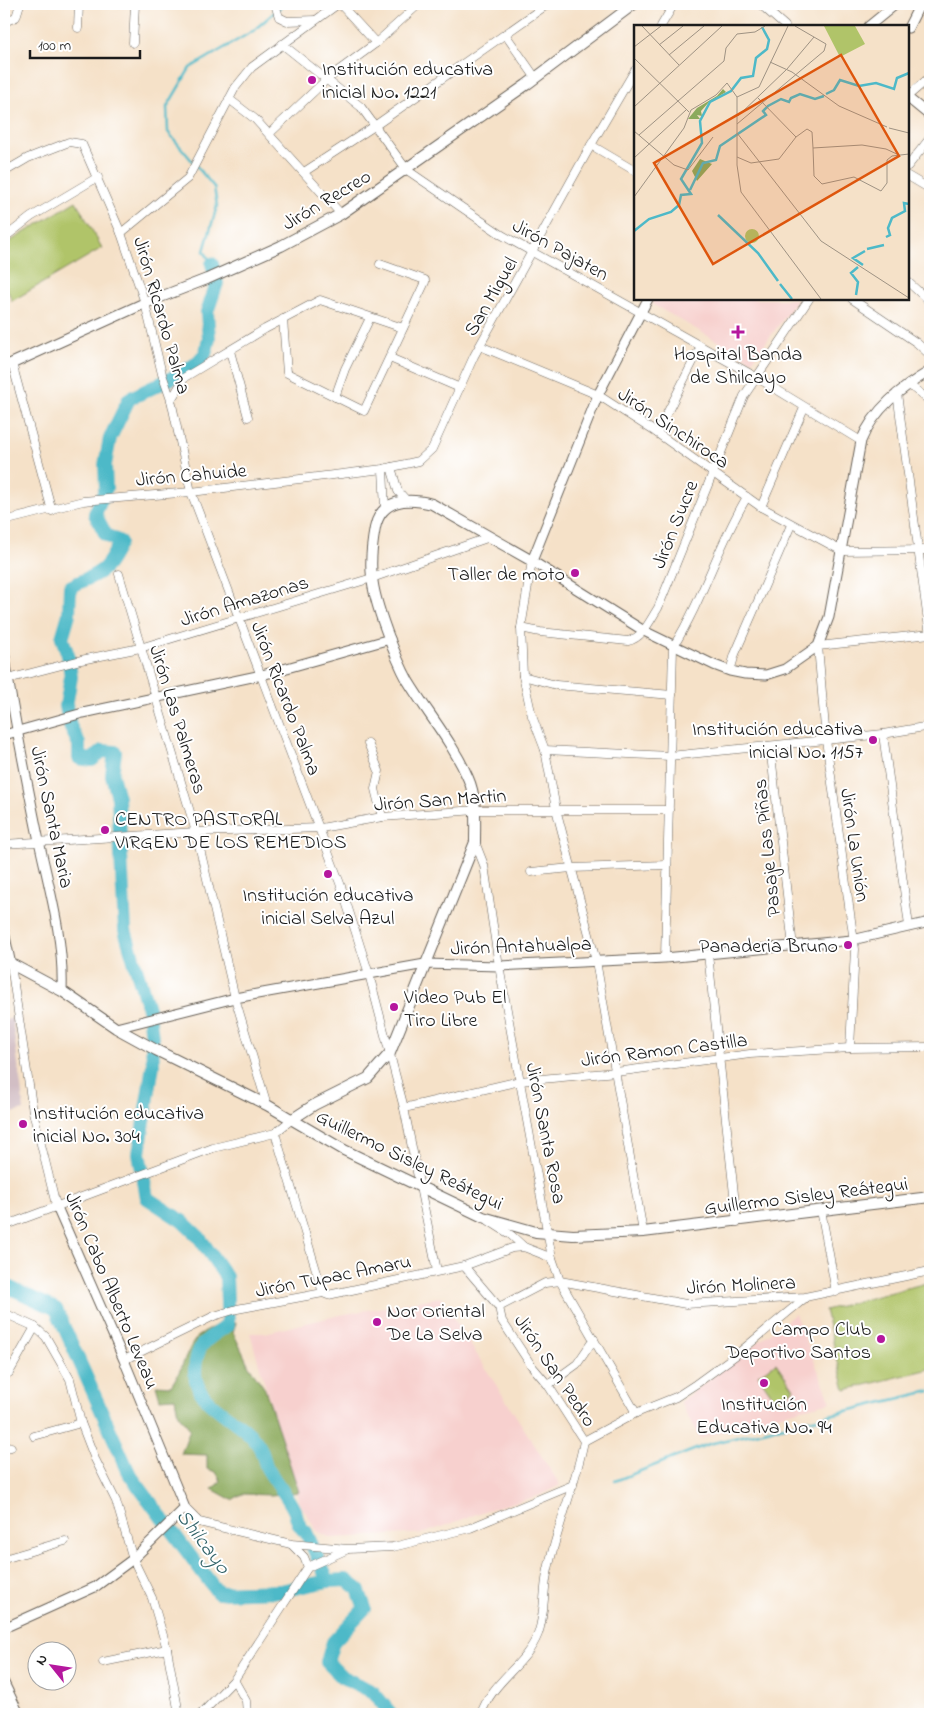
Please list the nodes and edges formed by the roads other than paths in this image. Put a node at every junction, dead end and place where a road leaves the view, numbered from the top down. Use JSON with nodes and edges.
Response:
{"nodes":[{"id":1,"x":20,"y":4,"type":"edge"},
{"id":2,"x":79,"y":4,"type":"edge"},
{"id":3,"x":134,"y":4,"type":"edge"},
{"id":4,"x":274,"y":4,"type":"edge"},
{"id":5,"x":339,"y":4,"type":"edge"},
{"id":6,"x":419,"y":4,"type":"edge"},
{"id":7,"x":548,"y":4,"type":"edge"},
{"id":8,"x":634,"y":4,"type":"edge"},
{"id":9,"x":674,"y":4,"type":"edge"},
{"id":10,"x":760,"y":4,"type":"edge"},
{"id":11,"x":896,"y":4,"type":"edge"},
{"id":12,"x":920,"y":4,"type":"edge"},
{"id":13,"x":318,"y":20,"type":"junction"},
{"id":14,"x":4,"y":22,"type":"edge"},
{"id":15,"x":662,"y":25,"type":"edge"},
{"id":16,"x":784,"y":25,"type":"edge"},
{"id":17,"x":870,"y":25,"type":"edge"},
{"id":18,"x":909,"y":26,"type":"edge"},
{"id":19,"x":78,"y":28,"type":"dead end"},
{"id":20,"x":506,"y":34,"type":"junction"},
{"id":21,"x":133,"y":43,"type":"dead end"},
{"id":22,"x":376,"y":43,"type":"junction"},
{"id":23,"x":282,"y":44,"type":"junction"},
{"id":24,"x":634,"y":72,"type":"edge"},
{"id":25,"x":535,"y":77,"type":"junction"},
{"id":26,"x":930,"y":77,"type":"edge"},
{"id":27,"x":327,"y":79,"type":"junction"},
{"id":28,"x":909,"y":96,"type":"edge"},
{"id":29,"x":909,"y":98,"type":"edge"},
{"id":30,"x":229,"y":99,"type":"junction"},
{"id":31,"x":930,"y":116,"type":"edge"},
{"id":32,"x":376,"y":125,"type":"junction"},
{"id":33,"x":269,"y":134,"type":"junction"},
{"id":34,"x":930,"y":138,"type":"edge"},
{"id":35,"x":591,"y":145,"type":"junction"},
{"id":36,"x":909,"y":165,"type":"edge"},
{"id":37,"x":408,"y":170,"type":"junction"},
{"id":38,"x":634,"y":170,"type":"edge"},
{"id":39,"x":4,"y":172,"type":"edge"},
{"id":40,"x":304,"y":172,"type":"junction"},
{"id":41,"x":98,"y":177,"type":"junction"},
{"id":42,"x":909,"y":177,"type":"edge"},
{"id":43,"x":930,"y":189,"type":"edge"},
{"id":44,"x":342,"y":214,"type":"junction"},
{"id":45,"x":121,"y":233,"type":"junction"},
{"id":46,"x":4,"y":238,"type":"edge"},
{"id":47,"x":533,"y":252,"type":"junction"},
{"id":48,"x":380,"y":264,"type":"dead end"},
{"id":49,"x":909,"y":283,"type":"edge"},
{"id":50,"x":647,"y":300,"type":"edge"},
{"id":51,"x":808,"y":300,"type":"edge"},
{"id":52,"x":853,"y":300,"type":"edge"},
{"id":53,"x":930,"y":302,"type":"edge"},
{"id":54,"x":145,"y":303,"type":"junction"},
{"id":55,"x":639,"y":312,"type":"junction"},
{"id":56,"x":370,"y":318,"type":"junction"},
{"id":57,"x":284,"y":319,"type":"junction"},
{"id":58,"x":403,"y":328,"type":"junction"},
{"id":59,"x":480,"y":346,"type":"junction"},
{"id":60,"x":701,"y":346,"type":"junction"},
{"id":61,"x":230,"y":351,"type":"junction"},
{"id":62,"x":930,"y":355,"type":"edge"},
{"id":63,"x":390,"y":358,"type":"junction"},
{"id":64,"x":8,"y":365,"type":"edge"},
{"id":65,"x":930,"y":371,"type":"edge"},
{"id":66,"x":756,"y":377,"type":"junction"},
{"id":67,"x":908,"y":384,"type":"junction"},
{"id":68,"x":460,"y":388,"type":"junction"},
{"id":69,"x":897,"y":393,"type":"junction"},
{"id":70,"x":598,"y":395,"type":"junction"},
{"id":71,"x":335,"y":397,"type":"junction"},
{"id":72,"x":171,"y":400,"type":"junction"},
{"id":73,"x":930,"y":401,"type":"edge"},
{"id":74,"x":804,"y":408,"type":"junction"},
{"id":75,"x":248,"y":417,"type":"dead end"},
{"id":76,"x":657,"y":433,"type":"junction"},
{"id":77,"x":861,"y":441,"type":"junction"},
{"id":78,"x":387,"y":468,"type":"junction"},
{"id":79,"x":712,"y":472,"type":"junction"},
{"id":80,"x":192,"y":492,"type":"junction"},
{"id":81,"x":746,"y":498,"type":"junction"},
{"id":82,"x":406,"y":500,"type":"junction"},
{"id":83,"x":761,"y":507,"type":"junction"},
{"id":84,"x":385,"y":509,"type":"junction"},
{"id":85,"x":52,"y":510,"type":"junction"},
{"id":86,"x":4,"y":522,"type":"edge"},
{"id":87,"x":791,"y":525,"type":"junction"},
{"id":88,"x":490,"y":537,"type":"junction"},
{"id":89,"x":930,"y":550,"type":"edge"},
{"id":90,"x":842,"y":551,"type":"junction"},
{"id":91,"x":919,"y":552,"type":"junction"},
{"id":92,"x":532,"y":561,"type":"junction"},
{"id":93,"x":119,"y":574,"type":"dead end"},
{"id":94,"x":372,"y":578,"type":"junction"},
{"id":95,"x":239,"y":618,"type":"junction"},
{"id":96,"x":521,"y":628,"type":"junction"},
{"id":97,"x":644,"y":631,"type":"junction"},
{"id":98,"x":930,"y":635,"type":"edge"},
{"id":99,"x":390,"y":639,"type":"junction"},
{"id":100,"x":818,"y":646,"type":"junction"},
{"id":101,"x":673,"y":647,"type":"junction"},
{"id":102,"x":140,"y":648,"type":"junction"},
{"id":103,"x":4,"y":651,"type":"edge"},
{"id":104,"x":730,"y":671,"type":"junction"},
{"id":105,"x":262,"y":675,"type":"junction"},
{"id":106,"x":523,"y":676,"type":"junction"},
{"id":107,"x":6,"y":680,"type":"edge"},
{"id":108,"x":672,"y":695,"type":"junction"},
{"id":109,"x":158,"y":696,"type":"junction"},
{"id":110,"x":930,"y":726,"type":"edge"},
{"id":111,"x":17,"y":732,"type":"junction"},
{"id":112,"x":884,"y":734,"type":"junction"},
{"id":113,"x":4,"y":735,"type":"edge"},
{"id":114,"x":826,"y":740,"type":"junction"},
{"id":115,"x":368,"y":743,"type":"dead end"},
{"id":116,"x":770,"y":746,"type":"junction"},
{"id":117,"x":545,"y":750,"type":"junction"},
{"id":118,"x":670,"y":756,"type":"junction"},
{"id":119,"x":556,"y":809,"type":"junction"},
{"id":120,"x":476,"y":810,"type":"junction"},
{"id":121,"x":669,"y":810,"type":"junction"},
{"id":122,"x":382,"y":817,"type":"junction"},
{"id":123,"x":321,"y":828,"type":"junction"},
{"id":124,"x":196,"y":832,"type":"junction"},
{"id":125,"x":475,"y":842,"type":"junction"},
{"id":126,"x":40,"y":843,"type":"junction"},
{"id":127,"x":4,"y":844,"type":"edge"},
{"id":128,"x":667,"y":865,"type":"junction"},
{"id":129,"x":571,"y":868,"type":"junction"},
{"id":130,"x":531,"y":872,"type":"dead end"},
{"id":131,"x":930,"y":922,"type":"edge"},
{"id":132,"x":909,"y":926,"type":"junction"},
{"id":133,"x":4,"y":932,"type":"edge"},
{"id":134,"x":852,"y":940,"type":"junction"},
{"id":135,"x":793,"y":947,"type":"junction"},
{"id":136,"x":708,"y":954,"type":"junction"},
{"id":137,"x":665,"y":958,"type":"junction"},
{"id":138,"x":596,"y":961,"type":"junction"},
{"id":139,"x":7,"y":963,"type":"edge"},
{"id":140,"x":425,"y":964,"type":"junction"},
{"id":141,"x":499,"y":966,"type":"junction"},
{"id":142,"x":369,"y":974,"type":"junction"},
{"id":143,"x":62,"y":991,"type":"junction"},
{"id":144,"x":235,"y":998,"type":"junction"},
{"id":145,"x":116,"y":1028,"type":"junction"},
{"id":146,"x":930,"y":1047,"type":"edge"},
{"id":147,"x":850,"y":1048,"type":"junction"},
{"id":148,"x":390,"y":1053,"type":"junction"},
{"id":149,"x":718,"y":1058,"type":"junction"},
{"id":150,"x":616,"y":1072,"type":"junction"},
{"id":151,"x":520,"y":1081,"type":"junction"},
{"id":152,"x":267,"y":1105,"type":"junction"},
{"id":153,"x":404,"y":1108,"type":"junction"},
{"id":154,"x":291,"y":1120,"type":"junction"},
{"id":155,"x":275,"y":1133,"type":"junction"},
{"id":156,"x":422,"y":1188,"type":"junction"},
{"id":157,"x":930,"y":1197,"type":"edge"},
{"id":158,"x":56,"y":1205,"type":"junction"},
{"id":159,"x":4,"y":1209,"type":"edge"},
{"id":160,"x":821,"y":1210,"type":"junction"},
{"id":161,"x":483,"y":1217,"type":"junction"},
{"id":162,"x":737,"y":1222,"type":"junction"},
{"id":163,"x":7,"y":1225,"type":"edge"},
{"id":164,"x":643,"y":1232,"type":"junction"},
{"id":165,"x":550,"y":1235,"type":"junction"},
{"id":166,"x":524,"y":1247,"type":"junction"},
{"id":167,"x":552,"y":1258,"type":"junction"},
{"id":168,"x":464,"y":1266,"type":"junction"},
{"id":169,"x":437,"y":1271,"type":"junction"},
{"id":170,"x":930,"y":1271,"type":"edge"},
{"id":171,"x":560,"y":1281,"type":"junction"},
{"id":172,"x":836,"y":1292,"type":"junction"},
{"id":173,"x":323,"y":1293,"type":"junction"},
{"id":174,"x":806,"y":1297,"type":"junction"},
{"id":175,"x":498,"y":1308,"type":"junction"},
{"id":176,"x":4,"y":1313,"type":"edge"},
{"id":177,"x":34,"y":1327,"type":"junction"},
{"id":178,"x":594,"y":1339,"type":"junction"},
{"id":179,"x":124,"y":1360,"type":"junction"},
{"id":180,"x":4,"y":1370,"type":"edge"},
{"id":181,"x":548,"y":1385,"type":"junction"},
{"id":182,"x":636,"y":1413,"type":"junction"},
{"id":183,"x":81,"y":1423,"type":"junction"},
{"id":184,"x":34,"y":1436,"type":"dead end"},
{"id":185,"x":584,"y":1442,"type":"junction"},
{"id":186,"x":573,"y":1485,"type":"junction"},
{"id":187,"x":183,"y":1510,"type":"junction"},
{"id":188,"x":65,"y":1542,"type":"dead end"},
{"id":189,"x":291,"y":1544,"type":"junction"},
{"id":190,"x":348,"y":1549,"type":"junction"},
{"id":191,"x":135,"y":1557,"type":"junction"},
{"id":192,"x":4,"y":1558,"type":"edge"},
{"id":193,"x":308,"y":1567,"type":"junction"},
{"id":194,"x":4,"y":1628,"type":"edge"},
{"id":195,"x":167,"y":1649,"type":"junction"},
{"id":196,"x":103,"y":1662,"type":"dead end"},
{"id":197,"x":234,"y":1680,"type":"junction"},
{"id":198,"x":4,"y":1683,"type":"edge"},
{"id":199,"x":19,"y":1714,"type":"edge"},
{"id":200,"x":179,"y":1714,"type":"edge"},
{"id":201,"x":200,"y":1714,"type":"edge"},
{"id":202,"x":248,"y":1714,"type":"edge"},
{"id":203,"x":481,"y":1714,"type":"edge"}],
"edges":[{"from":1,"to":14,"type":"street"},
{"from":2,"to":19,"type":"street"},
{"from":3,"to":21,"type":"street"},
{"from":4,"to":13,"type":"street"},
{"from":5,"to":13,"type":"street"},
{"from":5,"to":22,"type":"street"},
{"from":6,"to":22,"type":"street"},
{"from":7,"to":20,"type":"street"},
{"from":8,"to":25,"type":"main road","name":"Jirón Recreo"},
{"from":9,"to":15,"type":"street"},
{"from":10,"to":16,"type":"street"},
{"from":11,"to":17,"type":"street"},
{"from":12,"to":18,"type":"street"},
{"from":13,"to":23,"type":"street"},
{"from":20,"to":25,"type":"street"},
{"from":20,"to":32,"type":"street"},
{"from":22,"to":27,"type":"street"},
{"from":23,"to":27,"type":"street","name":"Jirón Pajaten"},
{"from":23,"to":30,"type":"street"},
{"from":24,"to":35,"type":"street","name":"San Miguel"},
{"from":25,"to":37,"type":"main road","name":"Jirón Recreo"},
{"from":26,"to":28,"type":"street"},
{"from":27,"to":32,"type":"street","name":"Jirón Pajaten"},
{"from":27,"to":33,"type":"street"},
{"from":29,"to":31,"type":"street"},
{"from":30,"to":33,"type":"street"},
{"from":30,"to":45,"type":"street"},
{"from":32,"to":37,"type":"street","name":"Jirón Pajaten"},
{"from":32,"to":40,"type":"street"},
{"from":33,"to":40,"type":"street"},
{"from":34,"to":36,"type":"street"},
{"from":35,"to":38,"type":"street"},
{"from":35,"to":47,"type":"street","name":"San Miguel"},
{"from":37,"to":44,"type":"main road","name":"Jirón Recreo"},
{"from":37,"to":47,"type":"street","name":"Jirón Pajaten"},
{"from":39,"to":41,"type":"street","name":"Jirón Ricardo Palma"},
{"from":40,"to":44,"type":"street"},
{"from":41,"to":45,"type":"street","name":"Jirón Ricardo Palma"},
{"from":41,"to":46,"type":"street"},
{"from":42,"to":43,"type":"street"},
{"from":44,"to":54,"type":"main road","name":"Jirón Recreo"},
{"from":45,"to":54,"type":"street","name":"Jirón Ricardo Palma"},
{"from":47,"to":55,"type":"street","name":"Jirón Pajaten"},
{"from":47,"to":59,"type":"street","name":"San Miguel"},
{"from":48,"to":58,"type":"street"},
{"from":49,"to":53,"type":"street"},
{"from":50,"to":55,"type":"street"},
{"from":51,"to":66,"type":"street","name":"Jirón Sucre"},
{"from":52,"to":62,"type":"street"},
{"from":54,"to":64,"type":"main road","name":"Jirón Recreo"},
{"from":54,"to":72,"type":"street","name":"Jirón Ricardo Palma"},
{"from":55,"to":60,"type":"street","name":"Jirón Pajaten"},
{"from":55,"to":70,"type":"street"},
{"from":56,"to":57,"type":"street"},
{"from":56,"to":58,"type":"street"},
{"from":56,"to":71,"type":"street"},
{"from":57,"to":61,"type":"street"},
{"from":57,"to":71,"type":"street"},
{"from":58,"to":63,"type":"street"},
{"from":59,"to":68,"type":"street","name":"San Miguel"},
{"from":59,"to":70,"type":"street","name":"Jirón Sinchiroca"},
{"from":60,"to":66,"type":"street","name":"Jirón Pajaten"},
{"from":60,"to":76,"type":"street"},
{"from":61,"to":72,"type":"street"},
{"from":61,"to":75,"type":"street"},
{"from":63,"to":68,"type":"street"},
{"from":63,"to":71,"type":"street"},
{"from":64,"to":85,"type":"street"},
{"from":65,"to":67,"type":"street"},
{"from":66,"to":74,"type":"street","name":"Jirón Pajaten"},
{"from":66,"to":79,"type":"street","name":"Jirón Sucre"},
{"from":67,"to":69,"type":"street"},
{"from":67,"to":73,"type":"street"},
{"from":68,"to":78,"type":"street","name":"San Miguel"},
{"from":69,"to":77,"type":"street"},
{"from":69,"to":91,"type":"street"},
{"from":70,"to":76,"type":"street","name":"Jirón Sinchiroca"},
{"from":70,"to":92,"type":"street"},
{"from":72,"to":80,"type":"street","name":"Jirón Ricardo Palma"},
{"from":74,"to":77,"type":"street","name":"Jirón Pajaten"},
{"from":74,"to":83,"type":"street"},
{"from":76,"to":79,"type":"street","name":"Jirón Sinchiroca"},
{"from":77,"to":90,"type":"street"},
{"from":78,"to":80,"type":"street","name":"Jirón Cahuide"},
{"from":78,"to":82,"type":"street"},
{"from":78,"to":84,"type":"street"},
{"from":79,"to":81,"type":"street","name":"Jirón Sinchiroca"},
{"from":79,"to":97,"type":"street","name":"Jirón Sucre"},
{"from":80,"to":85,"type":"street","name":"Jirón Cahuide"},
{"from":80,"to":95,"type":"street","name":"Jirón Ricardo Palma"},
{"from":81,"to":83,"type":"street","name":"Jirón Sinchiroca"},
{"from":81,"to":101,"type":"street"},
{"from":82,"to":84,"type":"main road"},
{"from":82,"to":88,"type":"main road"},
{"from":83,"to":87,"type":"street","name":"Jirón Sinchiroca"},
{"from":84,"to":94,"type":"main road"},
{"from":85,"to":86,"type":"street","name":"Jirón Cahuide"},
{"from":87,"to":90,"type":"street","name":"Jirón Sinchiroca"},
{"from":87,"to":104,"type":"street"},
{"from":88,"to":92,"type":"main road"},
{"from":88,"to":94,"type":"street","name":"Jirón Amazonas"},
{"from":89,"to":91,"type":"street"},
{"from":90,"to":91,"type":"street"},
{"from":90,"to":100,"type":"street"},
{"from":91,"to":98,"type":"street"},
{"from":92,"to":96,"type":"street"},
{"from":92,"to":97,"type":"street"},
{"from":93,"to":102,"type":"street","name":"Jirón Las Palmeras"},
{"from":94,"to":95,"type":"street","name":"Jirón Amazonas"},
{"from":94,"to":99,"type":"main road"},
{"from":95,"to":102,"type":"street","name":"Jirón Amazonas"},
{"from":95,"to":105,"type":"street","name":"Jirón Ricardo Palma"},
{"from":96,"to":97,"type":"street"},
{"from":96,"to":106,"type":"street"},
{"from":97,"to":101,"type":"street"},
{"from":98,"to":100,"type":"street"},
{"from":99,"to":105,"type":"street"},
{"from":99,"to":120,"type":"main road"},
{"from":100,"to":104,"type":"street"},
{"from":100,"to":114,"type":"street","name":"Jirón La Unión"},
{"from":101,"to":104,"type":"street"},
{"from":101,"to":108,"type":"street"},
{"from":102,"to":107,"type":"street","name":"Jirón Amazonas"},
{"from":102,"to":109,"type":"street","name":"Jirón Las Palmeras"},
{"from":103,"to":107,"type":"street","name":"Jirón Santa Maria"},
{"from":105,"to":109,"type":"street"},
{"from":105,"to":123,"type":"street","name":"Jirón Ricardo Palma"},
{"from":106,"to":108,"type":"street"},
{"from":106,"to":117,"type":"street"},
{"from":107,"to":111,"type":"street","name":"Jirón Santa Maria"},
{"from":108,"to":118,"type":"street"},
{"from":109,"to":111,"type":"street"},
{"from":109,"to":124,"type":"street","name":"Jirón Las Palmeras"},
{"from":110,"to":112,"type":"street"},
{"from":111,"to":113,"type":"street"},
{"from":111,"to":126,"type":"street","name":"Jirón Santa Maria"},
{"from":112,"to":114,"type":"street"},
{"from":112,"to":132,"type":"street"},
{"from":114,"to":116,"type":"street"},
{"from":114,"to":134,"type":"street","name":"Jirón La Unión"},
{"from":115,"to":122,"type":"street"},
{"from":116,"to":118,"type":"street"},
{"from":116,"to":135,"type":"street","name":"Pasaje Las Piñas"},
{"from":117,"to":118,"type":"street"},
{"from":117,"to":119,"type":"street"},
{"from":118,"to":121,"type":"street"},
{"from":119,"to":120,"type":"street","name":"Jirón San Martin"},
{"from":119,"to":121,"type":"street","name":"Jirón San Martin"},
{"from":119,"to":129,"type":"street"},
{"from":120,"to":122,"type":"street","name":"Jirón San Martin"},
{"from":120,"to":125,"type":"main road"},
{"from":121,"to":128,"type":"street"},
{"from":122,"to":123,"type":"street","name":"Jirón San Martin"},
{"from":123,"to":124,"type":"street","name":"Jirón San Martin"},
{"from":123,"to":142,"type":"street","name":"Jirón Ricardo Palma"},
{"from":124,"to":126,"type":"street","name":"Jirón San Martin"},
{"from":124,"to":144,"type":"street","name":"Jirón Las Palmeras"},
{"from":125,"to":140,"type":"main road"},
{"from":125,"to":141,"type":"street","name":"Jirón Santa Rosa"},
{"from":126,"to":127,"type":"street","name":"Jirón San Martin"},
{"from":126,"to":143,"type":"street","name":"Jirón Santa Maria"},
{"from":128,"to":129,"type":"street"},
{"from":128,"to":137,"type":"street"},
{"from":129,"to":130,"type":"street"},
{"from":129,"to":138,"type":"street"},
{"from":131,"to":132,"type":"street","name":"Jirón Antahualpa"},
{"from":132,"to":134,"type":"street","name":"Jirón Antahualpa"},
{"from":133,"to":139,"type":"street","name":"Jirón Cabo Alberto Leveau"},
{"from":134,"to":135,"type":"street","name":"Jirón Antahualpa"},
{"from":134,"to":147,"type":"street","name":"Jirón La Unión"},
{"from":135,"to":136,"type":"street","name":"Jirón Antahualpa"},
{"from":136,"to":137,"type":"street","name":"Jirón Antahualpa"},
{"from":136,"to":149,"type":"street"},
{"from":137,"to":138,"type":"street","name":"Jirón Antahualpa"},
{"from":138,"to":141,"type":"street","name":"Jirón Antahualpa"},
{"from":138,"to":150,"type":"street"},
{"from":139,"to":143,"type":"main road","name":"Guillermo Sisley Reátegui"},
{"from":139,"to":158,"type":"street","name":"Jirón Cabo Alberto Leveau"},
{"from":140,"to":141,"type":"street","name":"Jirón Antahualpa"},
{"from":140,"to":142,"type":"street","name":"Jirón Antahualpa"},
{"from":140,"to":148,"type":"main road"},
{"from":141,"to":151,"type":"street","name":"Jirón Santa Rosa"},
{"from":142,"to":144,"type":"street","name":"Jirón Antahualpa"},
{"from":142,"to":148,"type":"street","name":"Jirón Ricardo Palma"},
{"from":143,"to":145,"type":"main road","name":"Guillermo Sisley Reátegui"},
{"from":144,"to":145,"type":"street","name":"Jirón Antahualpa"},
{"from":144,"to":152,"type":"street","name":"Jirón Las Palmeras"},
{"from":145,"to":152,"type":"main road","name":"Guillermo Sisley Reátegui"},
{"from":146,"to":147,"type":"street","name":"Jirón Ramon Castilla"},
{"from":147,"to":149,"type":"street","name":"Jirón Ramon Castilla"},
{"from":148,"to":153,"type":"street","name":"Jirón Ricardo Palma"},
{"from":148,"to":154,"type":"main road"},
{"from":149,"to":150,"type":"street","name":"Jirón Ramon Castilla"},
{"from":149,"to":162,"type":"street"},
{"from":150,"to":151,"type":"street","name":"Jirón Ramon Castilla"},
{"from":150,"to":164,"type":"street"},
{"from":151,"to":153,"type":"street","name":"Jirón Ramon Castilla"},
{"from":151,"to":165,"type":"street","name":"Jirón Santa Rosa"},
{"from":152,"to":154,"type":"main road","name":"Guillermo Sisley Reátegui"},
{"from":153,"to":156,"type":"street","name":"Jirón Ricardo Palma"},
{"from":154,"to":155,"type":"street"},
{"from":154,"to":156,"type":"main road","name":"Guillermo Sisley Reátegui"},
{"from":155,"to":158,"type":"street"},
{"from":155,"to":173,"type":"street"},
{"from":156,"to":161,"type":"main road","name":"Guillermo Sisley Reátegui"},
{"from":156,"to":169,"type":"street","name":"Jirón Ricardo Palma"},
{"from":157,"to":160,"type":"main road","name":"Guillermo Sisley Reátegui"},
{"from":158,"to":163,"type":"street"},
{"from":158,"to":179,"type":"street","name":"Jirón Cabo Alberto Leveau"},
{"from":159,"to":163,"type":"street"},
{"from":160,"to":162,"type":"main road","name":"Guillermo Sisley Reátegui"},
{"from":160,"to":172,"type":"street"},
{"from":161,"to":165,"type":"main road","name":"Guillermo Sisley Reátegui"},
{"from":161,"to":166,"type":"street"},
{"from":162,"to":164,"type":"main road","name":"Guillermo Sisley Reátegui"},
{"from":164,"to":165,"type":"main road","name":"Guillermo Sisley Reátegui"},
{"from":165,"to":167,"type":"street","name":"Jirón Santa Rosa"},
{"from":166,"to":167,"type":"street"},
{"from":166,"to":168,"type":"street","name":"Jirón Tupac Amaru"},
{"from":167,"to":171,"type":"street","name":"Jirón Santa Rosa"},
{"from":168,"to":169,"type":"street","name":"Jirón Tupac Amaru"},
{"from":168,"to":175,"type":"street","name":"Jirón San Pedro"},
{"from":169,"to":173,"type":"street","name":"Jirón Tupac Amaru"},
{"from":170,"to":172,"type":"street","name":"Jirón Molinera"},
{"from":171,"to":174,"type":"street","name":"Jirón Molinera"},
{"from":171,"to":175,"type":"street","name":"Jirón Molinera"},
{"from":171,"to":178,"type":"street","name":"Jirón Santa Rosa"},
{"from":172,"to":174,"type":"street","name":"Jirón Molinera"},
{"from":173,"to":179,"type":"street","name":"Jirón Tupac Amaru"},
{"from":174,"to":182,"type":"street"},
{"from":175,"to":181,"type":"street","name":"Jirón San Pedro"},
{"from":176,"to":177,"type":"street"},
{"from":177,"to":180,"type":"street"},
{"from":177,"to":183,"type":"street"},
{"from":178,"to":181,"type":"street"},
{"from":178,"to":182,"type":"street","name":"Jirón Santa Rosa"},
{"from":179,"to":187,"type":"street","name":"Jirón Cabo Alberto Leveau"},
{"from":181,"to":185,"type":"street","name":"Jirón San Pedro"},
{"from":182,"to":185,"type":"street"},
{"from":183,"to":184,"type":"street"},
{"from":183,"to":191,"type":"street"},
{"from":185,"to":186,"type":"street","name":"Jirón San Pedro"},
{"from":186,"to":190,"type":"street"},
{"from":186,"to":203,"type":"street","name":"Jirón San Pedro"},
{"from":187,"to":189,"type":"street"},
{"from":187,"to":191,"type":"street"},
{"from":188,"to":192,"type":"street"},
{"from":189,"to":190,"type":"street"},
{"from":189,"to":193,"type":"street"},
{"from":190,"to":193,"type":"street"},
{"from":191,"to":194,"type":"street"},
{"from":191,"to":195,"type":"street"},
{"from":193,"to":197,"type":"street"},
{"from":195,"to":196,"type":"street"},
{"from":195,"to":200,"type":"street"},
{"from":197,"to":201,"type":"street"},
{"from":197,"to":202,"type":"street"},
{"from":198,"to":199,"type":"street"}]}
